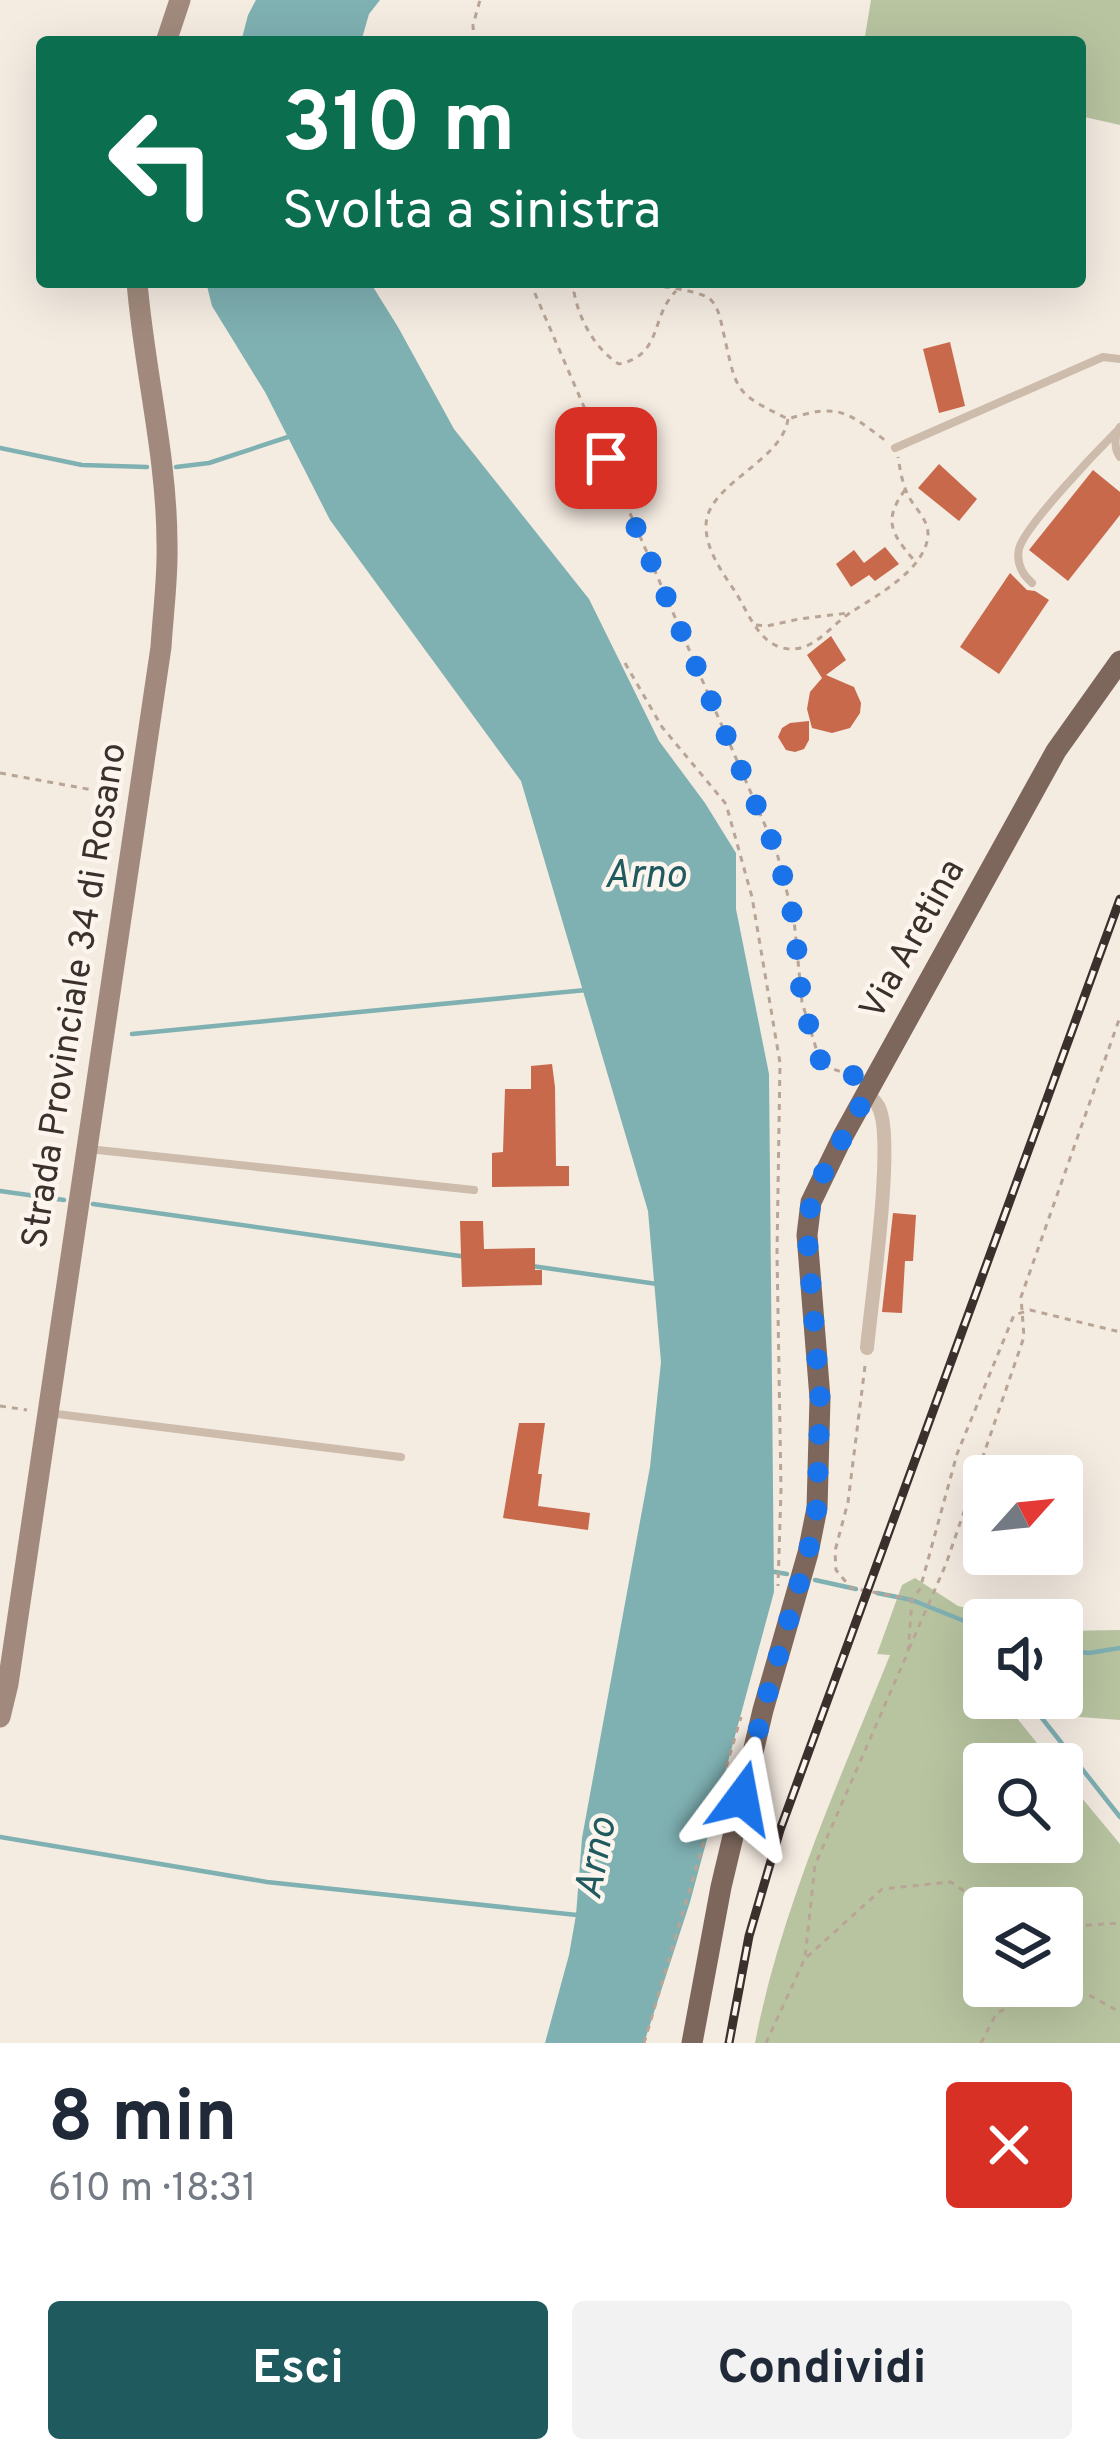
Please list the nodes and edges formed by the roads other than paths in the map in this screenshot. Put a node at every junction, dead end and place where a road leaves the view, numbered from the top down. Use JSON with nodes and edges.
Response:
{"nodes":[{"id":1,"x":181,"y":0,"type":"edge"},
{"id":2,"x":168,"y":36,"type":"edge"},
{"id":3,"x":138,"y":288,"type":"edge"},
{"id":4,"x":1120,"y":359,"type":"edge"},
{"id":5,"x":1118,"y":430,"type":"edge"},
{"id":6,"x":895,"y":448,"type":"road end"},
{"id":7,"x":1120,"y":457,"type":"edge"},
{"id":8,"x":1032,"y":583,"type":"dead end"},
{"id":9,"x":1120,"y":661,"type":"edge"},
{"id":10,"x":867,"y":1094,"type":"junction"},
{"id":11,"x":87,"y":1149,"type":"junction"},
{"id":12,"x":474,"y":1190,"type":"dead end"},
{"id":13,"x":867,"y":1348,"type":"road end"},
{"id":14,"x":47,"y":1413,"type":"junction"},
{"id":15,"x":401,"y":1457,"type":"dead end"},
{"id":16,"x":0,"y":1717,"type":"edge"},
{"id":17,"x":692,"y":2043,"type":"edge"}],
"edges":[{"from":1,"to":2,"type":"main road"},
{"from":3,"to":11,"type":"main road","name":"Strada Provinciale 34 di Rosano"},
{"from":4,"to":6,"type":"lane"},
{"from":5,"to":7,"type":"lane"},
{"from":5,"to":8,"type":"lane"},
{"from":9,"to":10,"type":"main road","name":"Via Aretina"},
{"from":10,"to":13,"type":"street"},
{"from":10,"to":17,"type":"main road","name":"Via Aretina"},
{"from":11,"to":12,"type":"lane"},
{"from":11,"to":14,"type":"main road","name":"Strada Provinciale 34 di Rosano"},
{"from":14,"to":15,"type":"lane"},
{"from":14,"to":16,"type":"main road","name":"Strada Provinciale 34 di Rosano"}]}
